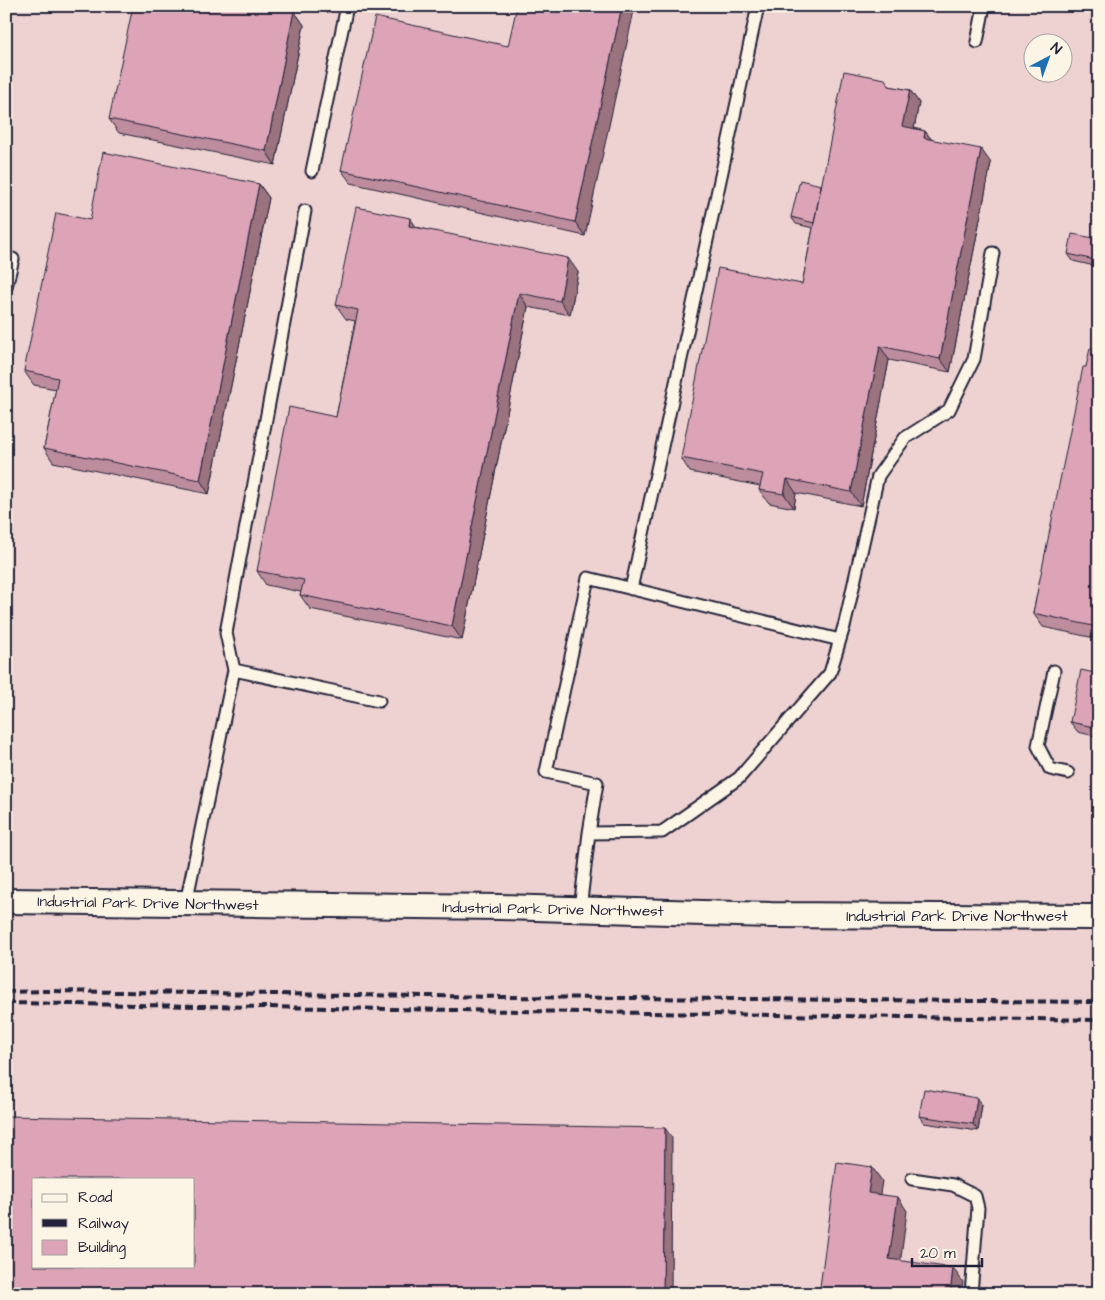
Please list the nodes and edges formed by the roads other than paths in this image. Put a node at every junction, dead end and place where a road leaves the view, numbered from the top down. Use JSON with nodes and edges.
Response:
{"nodes":[{"id":1,"x":347,"y":6,"type":"edge"},
{"id":2,"x":758,"y":6,"type":"edge"},
{"id":3,"x":984,"y":6,"type":"edge"},
{"id":4,"x":977,"y":42,"type":"dead end"},
{"id":5,"x":312,"y":171,"type":"dead end"},
{"id":6,"x":306,"y":211,"type":"dead end"},
{"id":7,"x":993,"y":253,"type":"dead end"},
{"id":8,"x":13,"y":259,"type":"dead end"},
{"id":9,"x":6,"y":287,"type":"edge"},
{"id":10,"x":631,"y":589,"type":"junction"},
{"id":11,"x":840,"y":640,"type":"junction"},
{"id":12,"x":234,"y":670,"type":"junction"},
{"id":13,"x":1054,"y":671,"type":"dead end"},
{"id":14,"x":379,"y":701,"type":"dead end"},
{"id":15,"x":1068,"y":772,"type":"dead end"},
{"id":16,"x":589,"y":833,"type":"junction"},
{"id":17,"x":6,"y":900,"type":"edge"},
{"id":18,"x":186,"y":903,"type":"junction"},
{"id":19,"x":580,"y":909,"type":"junction"},
{"id":20,"x":1099,"y":916,"type":"edge"},
{"id":21,"x":912,"y":1179,"type":"dead end"},
{"id":22,"x":971,"y":1294,"type":"edge"}],
"edges":[{"from":1,"to":5,"type":"lane"},
{"from":2,"to":10,"type":"lane"},
{"from":3,"to":4,"type":"lane"},
{"from":6,"to":12,"type":"lane"},
{"from":7,"to":11,"type":"lane"},
{"from":8,"to":9,"type":"lane"},
{"from":10,"to":11,"type":"lane"},
{"from":10,"to":16,"type":"lane"},
{"from":11,"to":16,"type":"lane"},
{"from":12,"to":14,"type":"lane"},
{"from":12,"to":18,"type":"lane"},
{"from":13,"to":15,"type":"lane"},
{"from":16,"to":19,"type":"lane"},
{"from":17,"to":18,"type":"street","name":"Industrial Park Drive Northwest"},
{"from":18,"to":19,"type":"street","name":"Industrial Park Drive Northwest"},
{"from":19,"to":20,"type":"street","name":"Industrial Park Drive Northwest"},
{"from":21,"to":22,"type":"lane"}]}
